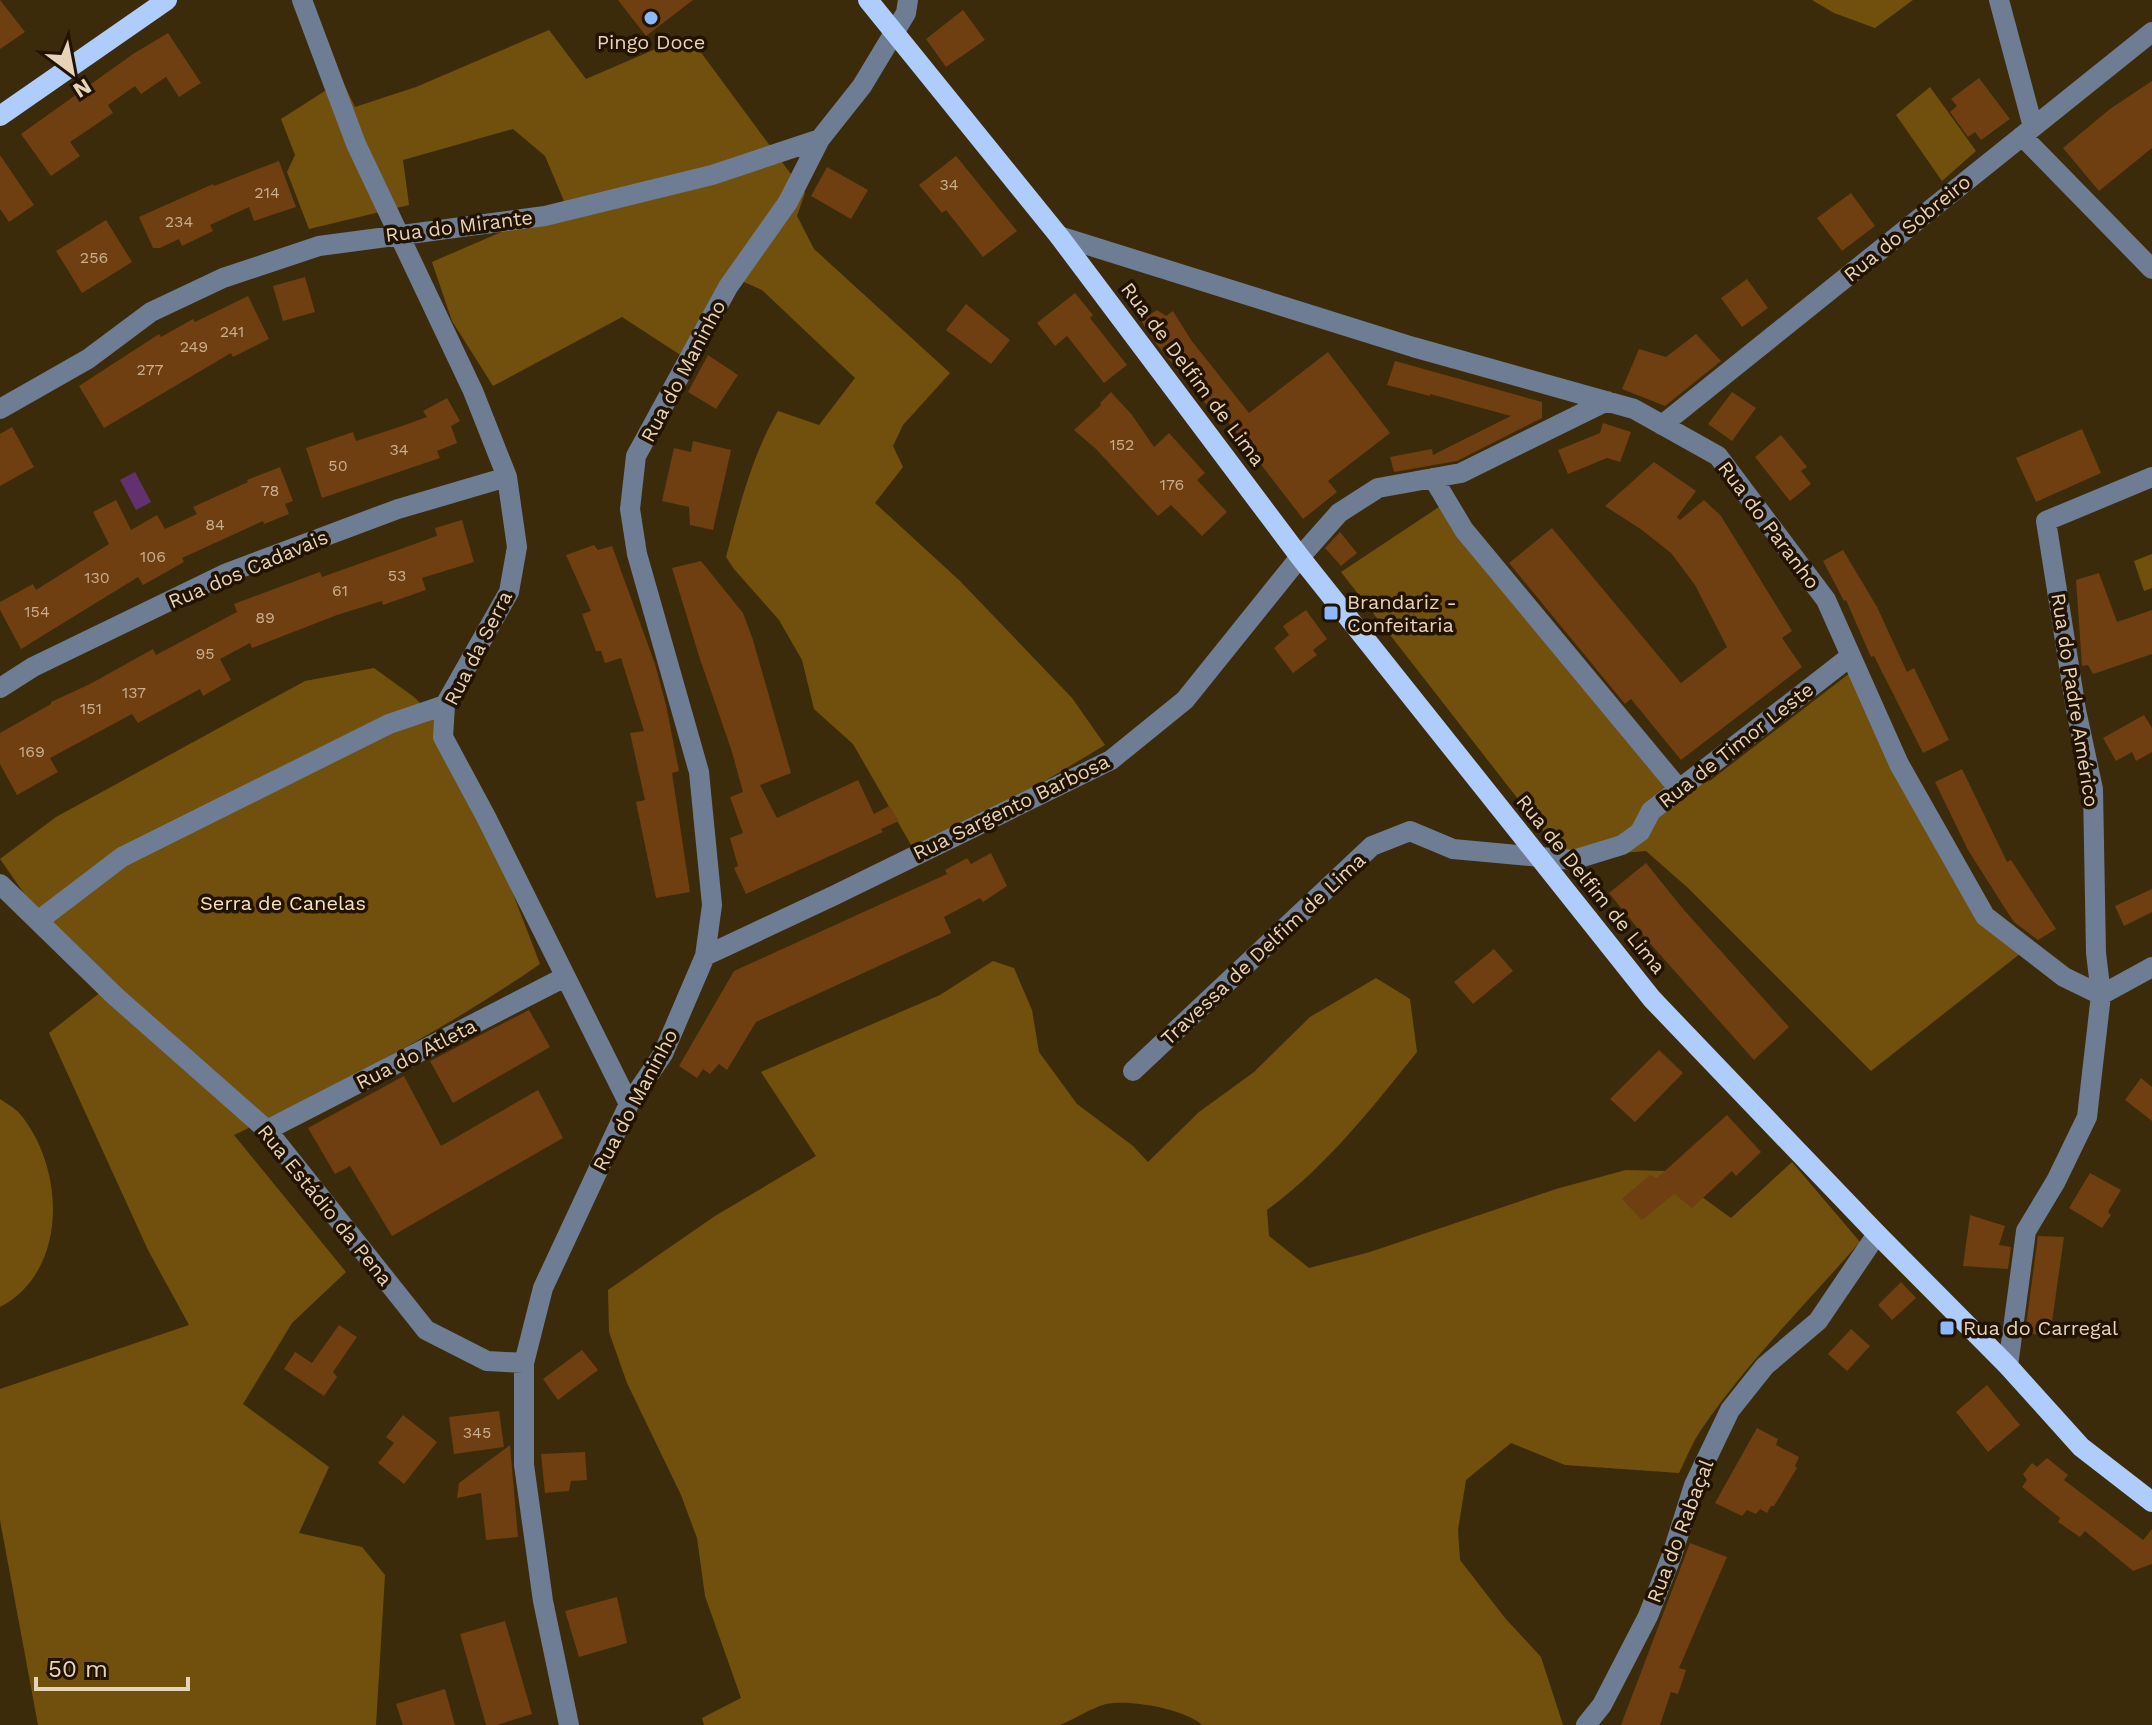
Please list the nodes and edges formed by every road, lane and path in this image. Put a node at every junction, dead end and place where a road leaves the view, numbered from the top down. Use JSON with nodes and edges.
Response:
{"nodes":[{"id":1,"x":167,"y":0,"type":"edge"},
{"id":2,"x":302,"y":0,"type":"edge"},
{"id":3,"x":868,"y":0,"type":"edge"},
{"id":4,"x":908,"y":0,"type":"edge"},
{"id":5,"x":1999,"y":0,"type":"edge"},
{"id":6,"x":2152,"y":32,"type":"edge"},
{"id":7,"x":894,"y":33,"type":"junction"},
{"id":8,"x":0,"y":116,"type":"edge"},
{"id":9,"x":2028,"y":131,"type":"junction"},
{"id":10,"x":820,"y":139,"type":"junction"},
{"id":11,"x":399,"y":233,"type":"junction"},
{"id":12,"x":1059,"y":236,"type":"junction"},
{"id":13,"x":2152,"y":269,"type":"edge"},
{"id":14,"x":1607,"y":401,"type":"junction"},
{"id":15,"x":0,"y":409,"type":"edge"},
{"id":16,"x":1662,"y":425,"type":"junction"},
{"id":17,"x":507,"y":477,"type":"junction"},
{"id":18,"x":2152,"y":477,"type":"edge"},
{"id":19,"x":1433,"y":478,"type":"junction"},
{"id":20,"x":1300,"y":557,"type":"junction"},
{"id":21,"x":1851,"y":656,"type":"junction"},
{"id":22,"x":0,"y":688,"type":"edge"},
{"id":23,"x":445,"y":705,"type":"junction"},
{"id":24,"x":1679,"y":789,"type":"junction"},
{"id":25,"x":1538,"y":857,"type":"junction"},
{"id":26,"x":0,"y":884,"type":"edge"},
{"id":27,"x":38,"y":921,"type":"junction"},
{"id":28,"x":705,"y":956,"type":"junction"},
{"id":29,"x":2152,"y":967,"type":"edge"},
{"id":30,"x":565,"y":977,"type":"junction"},
{"id":31,"x":2101,"y":995,"type":"junction"},
{"id":32,"x":1133,"y":1071,"type":"dead end"},
{"id":33,"x":629,"y":1104,"type":"junction"},
{"id":34,"x":267,"y":1130,"type":"junction"},
{"id":35,"x":1877,"y":1234,"type":"junction"},
{"id":36,"x":524,"y":1363,"type":"junction"},
{"id":37,"x":2008,"y":1366,"type":"junction"},
{"id":38,"x":2152,"y":1502,"type":"edge"},
{"id":39,"x":569,"y":1725,"type":"edge"},
{"id":40,"x":1586,"y":1725,"type":"edge"}],
"edges":[{"from":1,"to":8,"type":"main road"},
{"from":2,"to":11,"type":"street","name":"Rua da Serra"},
{"from":3,"to":7,"type":"main road","name":"Rua de Delfim de Lima"},
{"from":4,"to":7,"type":"street"},
{"from":5,"to":9,"type":"street"},
{"from":6,"to":9,"type":"street","name":"Rua do Sobreiro"},
{"from":7,"to":10,"type":"street"},
{"from":7,"to":12,"type":"main road","name":"Rua de Delfim de Lima"},
{"from":9,"to":13,"type":"street"},
{"from":9,"to":16,"type":"street","name":"Rua do Sobreiro"},
{"from":10,"to":11,"type":"street","name":"Rua do Mirante"},
{"from":10,"to":28,"type":"street","name":"Rua do Maninho"},
{"from":11,"to":15,"type":"street","name":"Rua do Mirante"},
{"from":11,"to":17,"type":"street","name":"Rua da Serra"},
{"from":12,"to":14,"type":"street","name":"Rua do Paranho"},
{"from":12,"to":20,"type":"main road","name":"Rua de Delfim de Lima"},
{"from":14,"to":16,"type":"street","name":"Rua do Paranho"},
{"from":14,"to":19,"type":"street","name":"Rua Sargento Barbosa"},
{"from":16,"to":21,"type":"street","name":"Rua do Paranho"},
{"from":17,"to":22,"type":"street","name":"Rua dos Cadavais"},
{"from":17,"to":23,"type":"street","name":"Rua da Serra"},
{"from":18,"to":31,"type":"street","name":"Rua do Padre Américo"},
{"from":19,"to":20,"type":"street","name":"Rua Sargento Barbosa"},
{"from":19,"to":24,"type":"street"},
{"from":20,"to":25,"type":"main road","name":"Rua de Delfim de Lima"},
{"from":20,"to":28,"type":"street","name":"Rua Sargento Barbosa"},
{"from":21,"to":24,"type":"street","name":"Rua de Timor Leste"},
{"from":21,"to":31,"type":"street","name":"Rua do Paranho"},
{"from":23,"to":27,"type":"street"},
{"from":23,"to":30,"type":"street","name":"Rua da Serra"},
{"from":24,"to":25,"type":"street","name":"Rua de Timor Leste"},
{"from":25,"to":32,"type":"street","name":"Travessa de Delfim de Lima"},
{"from":25,"to":35,"type":"main road","name":"Rua de Delfim de Lima"},
{"from":26,"to":27,"type":"street","name":"Rua Estádio da Pena"},
{"from":27,"to":34,"type":"street","name":"Rua Estádio da Pena"},
{"from":28,"to":33,"type":"street","name":"Rua do Maninho"},
{"from":29,"to":31,"type":"street"},
{"from":30,"to":33,"type":"street","name":"Rua da Serra"},
{"from":30,"to":34,"type":"street","name":"Rua do Atleta"},
{"from":31,"to":37,"type":"street"},
{"from":33,"to":36,"type":"street","name":"Rua do Maninho"},
{"from":34,"to":36,"type":"street","name":"Rua Estádio da Pena"},
{"from":35,"to":37,"type":"main road","name":"Rua de Delfim de Lima"},
{"from":35,"to":40,"type":"street","name":"Rua do Rabaçal"},
{"from":36,"to":39,"type":"street","name":"Rua do Maninho"},
{"from":37,"to":38,"type":"main road","name":"Rua de Delfim de Lima"}]}
